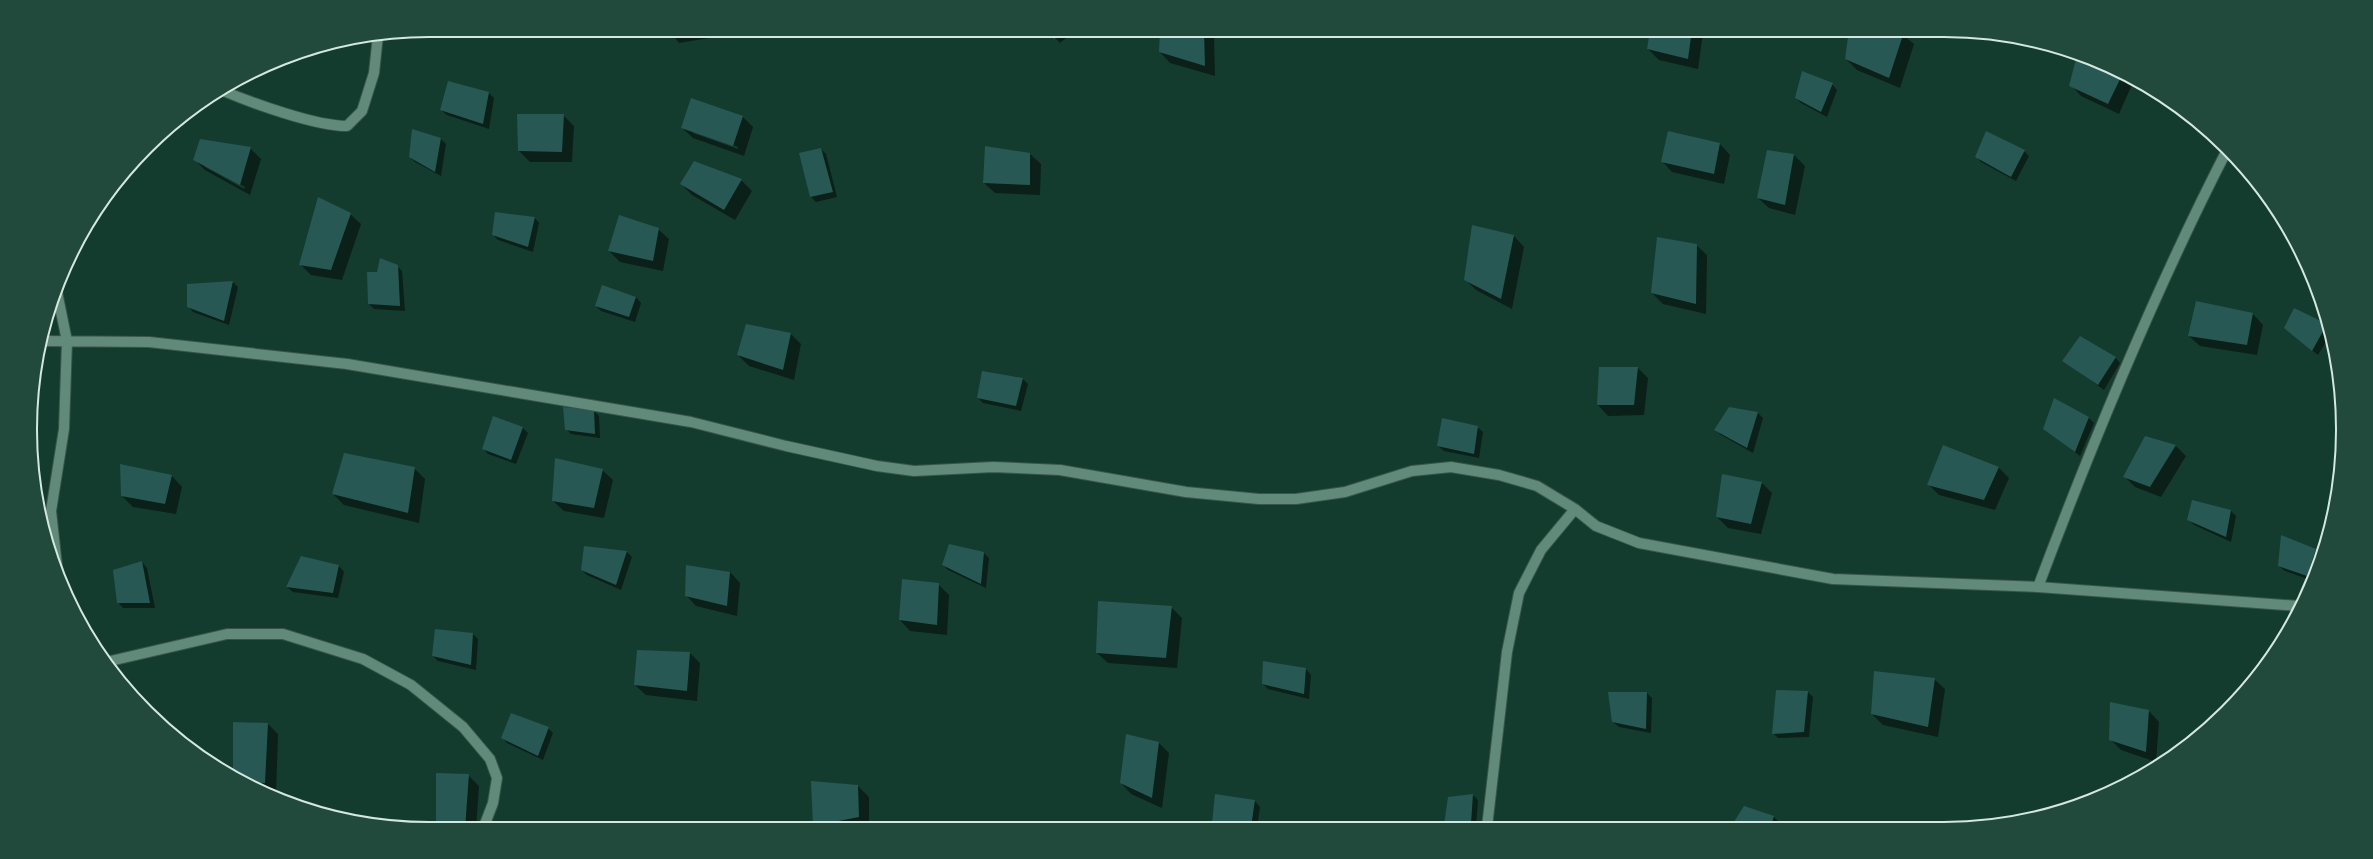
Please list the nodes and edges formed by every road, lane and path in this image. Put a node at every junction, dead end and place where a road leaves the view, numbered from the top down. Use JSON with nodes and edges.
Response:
{"nodes":[{"id":1,"x":377,"y":40,"type":"edge"},
{"id":2,"x":229,"y":93,"type":"edge"},
{"id":3,"x":2224,"y":156,"type":"edge"},
{"id":4,"x":59,"y":301,"type":"edge"},
{"id":5,"x":67,"y":340,"type":"junction"},
{"id":6,"x":47,"y":341,"type":"edge"},
{"id":7,"x":1575,"y":509,"type":"junction"},
{"id":8,"x":55,"y":546,"type":"edge"},
{"id":9,"x":2038,"y":587,"type":"junction"},
{"id":10,"x":2294,"y":606,"type":"edge"},
{"id":11,"x":112,"y":661,"type":"edge"},
{"id":12,"x":486,"y":822,"type":"edge"},
{"id":13,"x":1488,"y":822,"type":"edge"}],
"edges":[{"from":1,"to":2,"type":"street"},
{"from":3,"to":9,"type":"street"},
{"from":4,"to":5,"type":"street"},
{"from":5,"to":6,"type":"street"},
{"from":5,"to":7,"type":"street"},
{"from":5,"to":8,"type":"street"},
{"from":7,"to":9,"type":"street"},
{"from":7,"to":13,"type":"street"},
{"from":9,"to":10,"type":"street"},
{"from":11,"to":12,"type":"street"}]}
